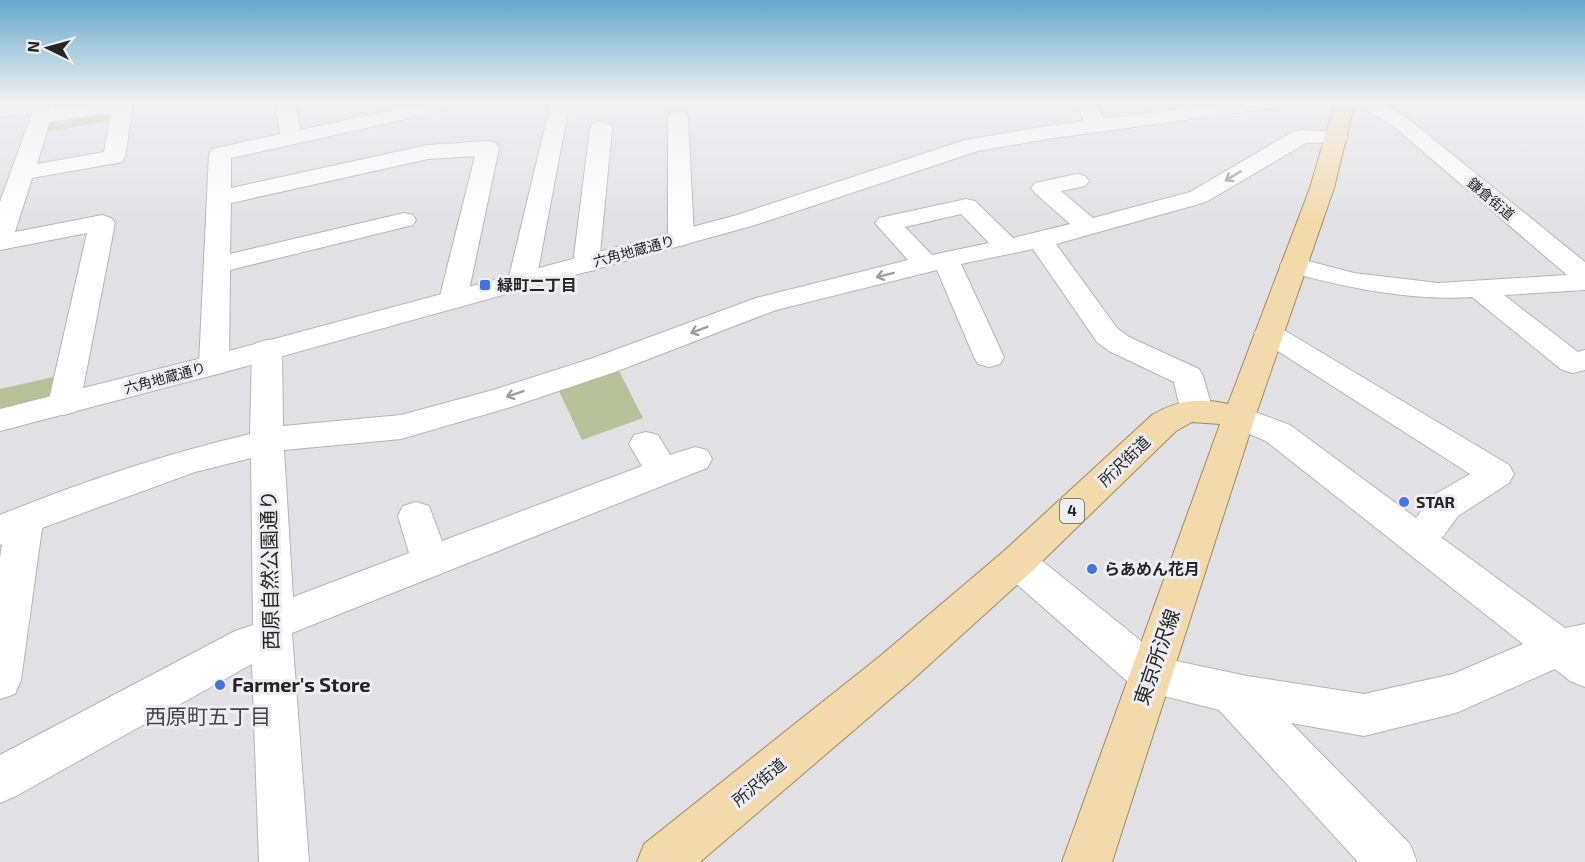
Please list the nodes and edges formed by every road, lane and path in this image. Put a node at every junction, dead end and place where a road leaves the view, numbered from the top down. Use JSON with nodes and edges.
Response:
{"nodes":[{"id":1,"x":32,"y":142,"type":"edge"},
{"id":2,"x":117,"y":142,"type":"edge"},
{"id":3,"x":269,"y":142,"type":"edge"},
{"id":4,"x":431,"y":142,"type":"edge"},
{"id":5,"x":551,"y":142,"type":"edge"},
{"id":6,"x":606,"y":142,"type":"edge"},
{"id":7,"x":679,"y":142,"type":"edge"},
{"id":8,"x":990,"y":142,"type":"edge"},
{"id":9,"x":1291,"y":142,"type":"edge"},
{"id":10,"x":1335,"y":142,"type":"edge"},
{"id":11,"x":1424,"y":142,"type":"edge"},
{"id":12,"x":428,"y":152,"type":"junction"},
{"id":13,"x":22,"y":173,"type":"junction"},
{"id":14,"x":1077,"y":181,"type":"dead end"},
{"id":15,"x":219,"y":198,"type":"junction"},
{"id":16,"x":404,"y":220,"type":"dead end"},
{"id":17,"x":1089,"y":227,"type":"junction"},
{"id":18,"x":681,"y":238,"type":"junction"},
{"id":19,"x":0,"y":240,"type":"edge"},
{"id":20,"x":1040,"y":240,"type":"junction"},
{"id":21,"x":1007,"y":247,"type":"junction"},
{"id":22,"x":936,"y":262,"type":"junction"},
{"id":23,"x":586,"y":264,"type":"junction"},
{"id":24,"x":216,"y":265,"type":"junction"},
{"id":25,"x":1293,"y":265,"type":"junction"},
{"id":26,"x":1585,"y":276,"type":"edge"},
{"id":27,"x":522,"y":281,"type":"junction"},
{"id":28,"x":1585,"y":282,"type":"edge"},
{"id":29,"x":1479,"y":289,"type":"junction"},
{"id":30,"x":453,"y":300,"type":"junction"},
{"id":31,"x":1269,"y":333,"type":"junction"},
{"id":32,"x":267,"y":351,"type":"junction"},
{"id":33,"x":989,"y":357,"type":"dead end"},
{"id":34,"x":1585,"y":360,"type":"edge"},
{"id":35,"x":214,"y":365,"type":"junction"},
{"id":36,"x":64,"y":404,"type":"junction"},
{"id":37,"x":1196,"y":408,"type":"junction"},
{"id":38,"x":1239,"y":417,"type":"junction"},
{"id":39,"x":0,"y":420,"type":"edge"},
{"id":40,"x":267,"y":442,"type":"junction"},
{"id":41,"x":668,"y":458,"type":"dead end"},
{"id":42,"x":416,"y":516,"type":"dead end"},
{"id":43,"x":12,"y":525,"type":"edge"},
{"id":44,"x":1419,"y":542,"type":"junction"},
{"id":45,"x":430,"y":561,"type":"junction"},
{"id":46,"x":1017,"y":562,"type":"junction"},
{"id":47,"x":272,"y":629,"type":"junction"},
{"id":48,"x":1576,"y":653,"type":"edge"},
{"id":49,"x":1151,"y":675,"type":"junction"},
{"id":50,"x":0,"y":680,"type":"edge"},
{"id":51,"x":1231,"y":692,"type":"junction"},
{"id":52,"x":0,"y":780,"type":"edge"},
{"id":53,"x":284,"y":862,"type":"edge"},
{"id":54,"x":662,"y":862,"type":"edge"},
{"id":55,"x":1087,"y":862,"type":"edge"},
{"id":56,"x":1392,"y":862,"type":"edge"}],
"edges":[{"from":1,"to":13,"type":"street"},
{"from":2,"to":13,"type":"street"},
{"from":3,"to":15,"type":"street"},
{"from":4,"to":12,"type":"street"},
{"from":5,"to":27,"type":"street"},
{"from":6,"to":23,"type":"street"},
{"from":7,"to":18,"type":"street"},
{"from":8,"to":18,"type":"street","name":"六角地蔵通り"},
{"from":9,"to":17,"type":"street","one_way":true},
{"from":10,"to":25,"type":"main road"},
{"from":11,"to":26,"type":"street","name":"鎌倉街道"},
{"from":12,"to":15,"type":"street"},
{"from":12,"to":30,"type":"street"},
{"from":13,"to":19,"type":"street"},
{"from":14,"to":17,"type":"street"},
{"from":15,"to":24,"type":"street"},
{"from":16,"to":24,"type":"street"},
{"from":17,"to":20,"type":"street"},
{"from":18,"to":23,"type":"street","name":"六角地蔵通り"},
{"from":19,"to":36,"type":"street"},
{"from":20,"to":21,"type":"street"},
{"from":20,"to":37,"type":"street"},
{"from":21,"to":22,"type":"street"},
{"from":21,"to":22,"type":"street"},
{"from":22,"to":33,"type":"street"},
{"from":22,"to":40,"type":"street","one_way":true},
{"from":23,"to":27,"type":"street","name":"六角地蔵通り"},
{"from":24,"to":35,"type":"street"},
{"from":25,"to":29,"type":"street"},
{"from":25,"to":31,"type":"main road"},
{"from":27,"to":30,"type":"street","name":"六角地蔵通り"},
{"from":28,"to":29,"type":"street"},
{"from":29,"to":34,"type":"street"},
{"from":30,"to":32,"type":"street","name":"六角地蔵通り"},
{"from":31,"to":38,"type":"main road"},
{"from":31,"to":44,"type":"street"},
{"from":32,"to":35,"type":"street","name":"六角地蔵通り"},
{"from":32,"to":40,"type":"street","name":"西原自然公園通り"},
{"from":35,"to":36,"type":"street","name":"六角地蔵通り"},
{"from":36,"to":39,"type":"street","name":"六角地蔵通り"},
{"from":37,"to":38,"type":"main road"},
{"from":37,"to":46,"type":"main road","name":"所沢街道","number":"4"},
{"from":38,"to":44,"type":"street"},
{"from":38,"to":49,"type":"main road","name":"東京所沢線"},
{"from":40,"to":43,"type":"street"},
{"from":40,"to":47,"type":"street","name":"西原自然公園通り"},
{"from":41,"to":45,"type":"street"},
{"from":42,"to":45,"type":"street"},
{"from":43,"to":50,"type":"street"},
{"from":44,"to":48,"type":"street"},
{"from":45,"to":47,"type":"street"},
{"from":46,"to":49,"type":"street"},
{"from":46,"to":54,"type":"main road","name":"所沢街道","number":"4"},
{"from":47,"to":52,"type":"street"},
{"from":47,"to":53,"type":"street","name":"西原自然公園通り"},
{"from":48,"to":51,"type":"street"},
{"from":49,"to":51,"type":"street"},
{"from":49,"to":55,"type":"main road","name":"東京所沢線"},
{"from":51,"to":56,"type":"street"}]}
